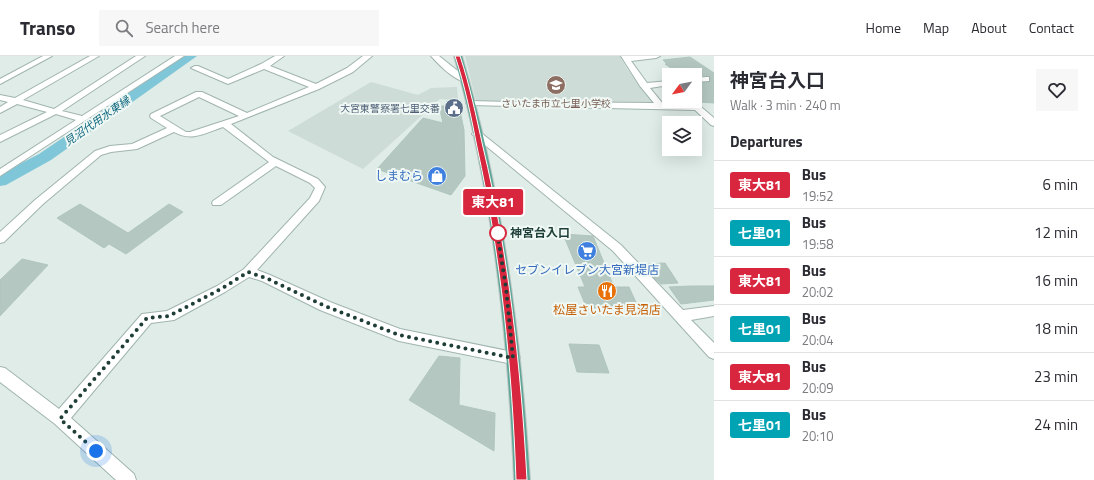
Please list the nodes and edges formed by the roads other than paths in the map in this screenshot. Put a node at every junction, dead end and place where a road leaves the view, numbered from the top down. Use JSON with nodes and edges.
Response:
{"nodes":[{"id":1,"x":48,"y":56,"type":"edge"},
{"id":2,"x":95,"y":56,"type":"edge"},
{"id":3,"x":141,"y":56,"type":"edge"},
{"id":4,"x":180,"y":56,"type":"edge"},
{"id":5,"x":279,"y":56,"type":"edge"},
{"id":6,"x":368,"y":56,"type":"edge"},
{"id":7,"x":435,"y":56,"type":"edge"},
{"id":8,"x":458,"y":56,"type":"edge"},
{"id":9,"x":656,"y":56,"type":"edge"},
{"id":10,"x":625,"y":57,"type":"edge"},
{"id":11,"x":264,"y":66,"type":"junction"},
{"id":12,"x":195,"y":68,"type":"dead end"},
{"id":13,"x":702,"y":79,"type":"edge"},
{"id":14,"x":706,"y":79,"type":"dead end"},
{"id":15,"x":466,"y":80,"type":"junction"},
{"id":16,"x":0,"y":82,"type":"edge"},
{"id":17,"x":662,"y":84,"type":"edge"},
{"id":18,"x":644,"y":86,"type":"junction"},
{"id":19,"x":316,"y":87,"type":"junction"},
{"id":20,"x":0,"y":97,"type":"edge"},
{"id":21,"x":16,"y":102,"type":"junction"},
{"id":22,"x":470,"y":103,"type":"junction"},
{"id":23,"x":660,"y":106,"type":"joint"},
{"id":24,"x":697,"y":108,"type":"edge"},
{"id":25,"x":702,"y":108,"type":"edge"},
{"id":26,"x":708,"y":108,"type":"dead end"},
{"id":27,"x":0,"y":110,"type":"edge"},
{"id":28,"x":54,"y":112,"type":"junction"},
{"id":29,"x":247,"y":116,"type":"junction"},
{"id":30,"x":83,"y":119,"type":"junction"},
{"id":31,"x":714,"y":123,"type":"edge"},
{"id":32,"x":225,"y":124,"type":"junction"},
{"id":33,"x":174,"y":128,"type":"junction"},
{"id":34,"x":477,"y":134,"type":"junction"},
{"id":35,"x":0,"y":139,"type":"edge"},
{"id":36,"x":275,"y":162,"type":"junction"},
{"id":37,"x":0,"y":173,"type":"edge"},
{"id":38,"x":217,"y":203,"type":"dead end"},
{"id":39,"x":0,"y":239,"type":"edge"},
{"id":40,"x":248,"y":272,"type":"junction"},
{"id":41,"x":714,"y":311,"type":"edge"},
{"id":42,"x":680,"y":316,"type":"junction"},
{"id":43,"x":714,"y":353,"type":"edge"},
{"id":44,"x":513,"y":358,"type":"junction"},
{"id":45,"x":0,"y":373,"type":"edge"},
{"id":46,"x":60,"y":419,"type":"junction"},
{"id":47,"x":128,"y":480,"type":"edge"},
{"id":48,"x":522,"y":480,"type":"edge"}],
"edges":[{"from":1,"to":16,"type":"street"},
{"from":2,"to":21,"type":"street"},
{"from":3,"to":28,"type":"street"},
{"from":4,"to":30,"type":"street"},
{"from":5,"to":11,"type":"street"},
{"from":6,"to":19,"type":"street"},
{"from":7,"to":15,"type":"street"},
{"from":8,"to":15,"type":"main road"},
{"from":9,"to":10,"type":"street"},
{"from":10,"to":18,"type":"street"},
{"from":11,"to":12,"type":"street"},
{"from":11,"to":19,"type":"street"},
{"from":13,"to":14,"type":"street"},
{"from":15,"to":22,"type":"main road"},
{"from":17,"to":18,"type":"street"},
{"from":18,"to":23,"type":"street"},
{"from":19,"to":29,"type":"street"},
{"from":20,"to":21,"type":"street"},
{"from":21,"to":27,"type":"street"},
{"from":21,"to":28,"type":"street"},
{"from":22,"to":23,"type":"street"},
{"from":22,"to":34,"type":"main road"},
{"from":24,"to":31,"type":"street"},
{"from":25,"to":26,"type":"street"},
{"from":28,"to":30,"type":"street"},
{"from":28,"to":35,"type":"street"},
{"from":29,"to":32,"type":"street"},
{"from":29,"to":33,"type":"street"},
{"from":30,"to":37,"type":"street"},
{"from":32,"to":33,"type":"street"},
{"from":32,"to":36,"type":"street"},
{"from":33,"to":39,"type":"street"},
{"from":34,"to":42,"type":"street"},
{"from":34,"to":44,"type":"main road"},
{"from":36,"to":38,"type":"street"},
{"from":36,"to":40,"type":"street"},
{"from":40,"to":44,"type":"street"},
{"from":40,"to":46,"type":"street"},
{"from":41,"to":42,"type":"street"},
{"from":42,"to":43,"type":"street"},
{"from":44,"to":48,"type":"main road"},
{"from":45,"to":46,"type":"street"},
{"from":46,"to":47,"type":"street"}]}
